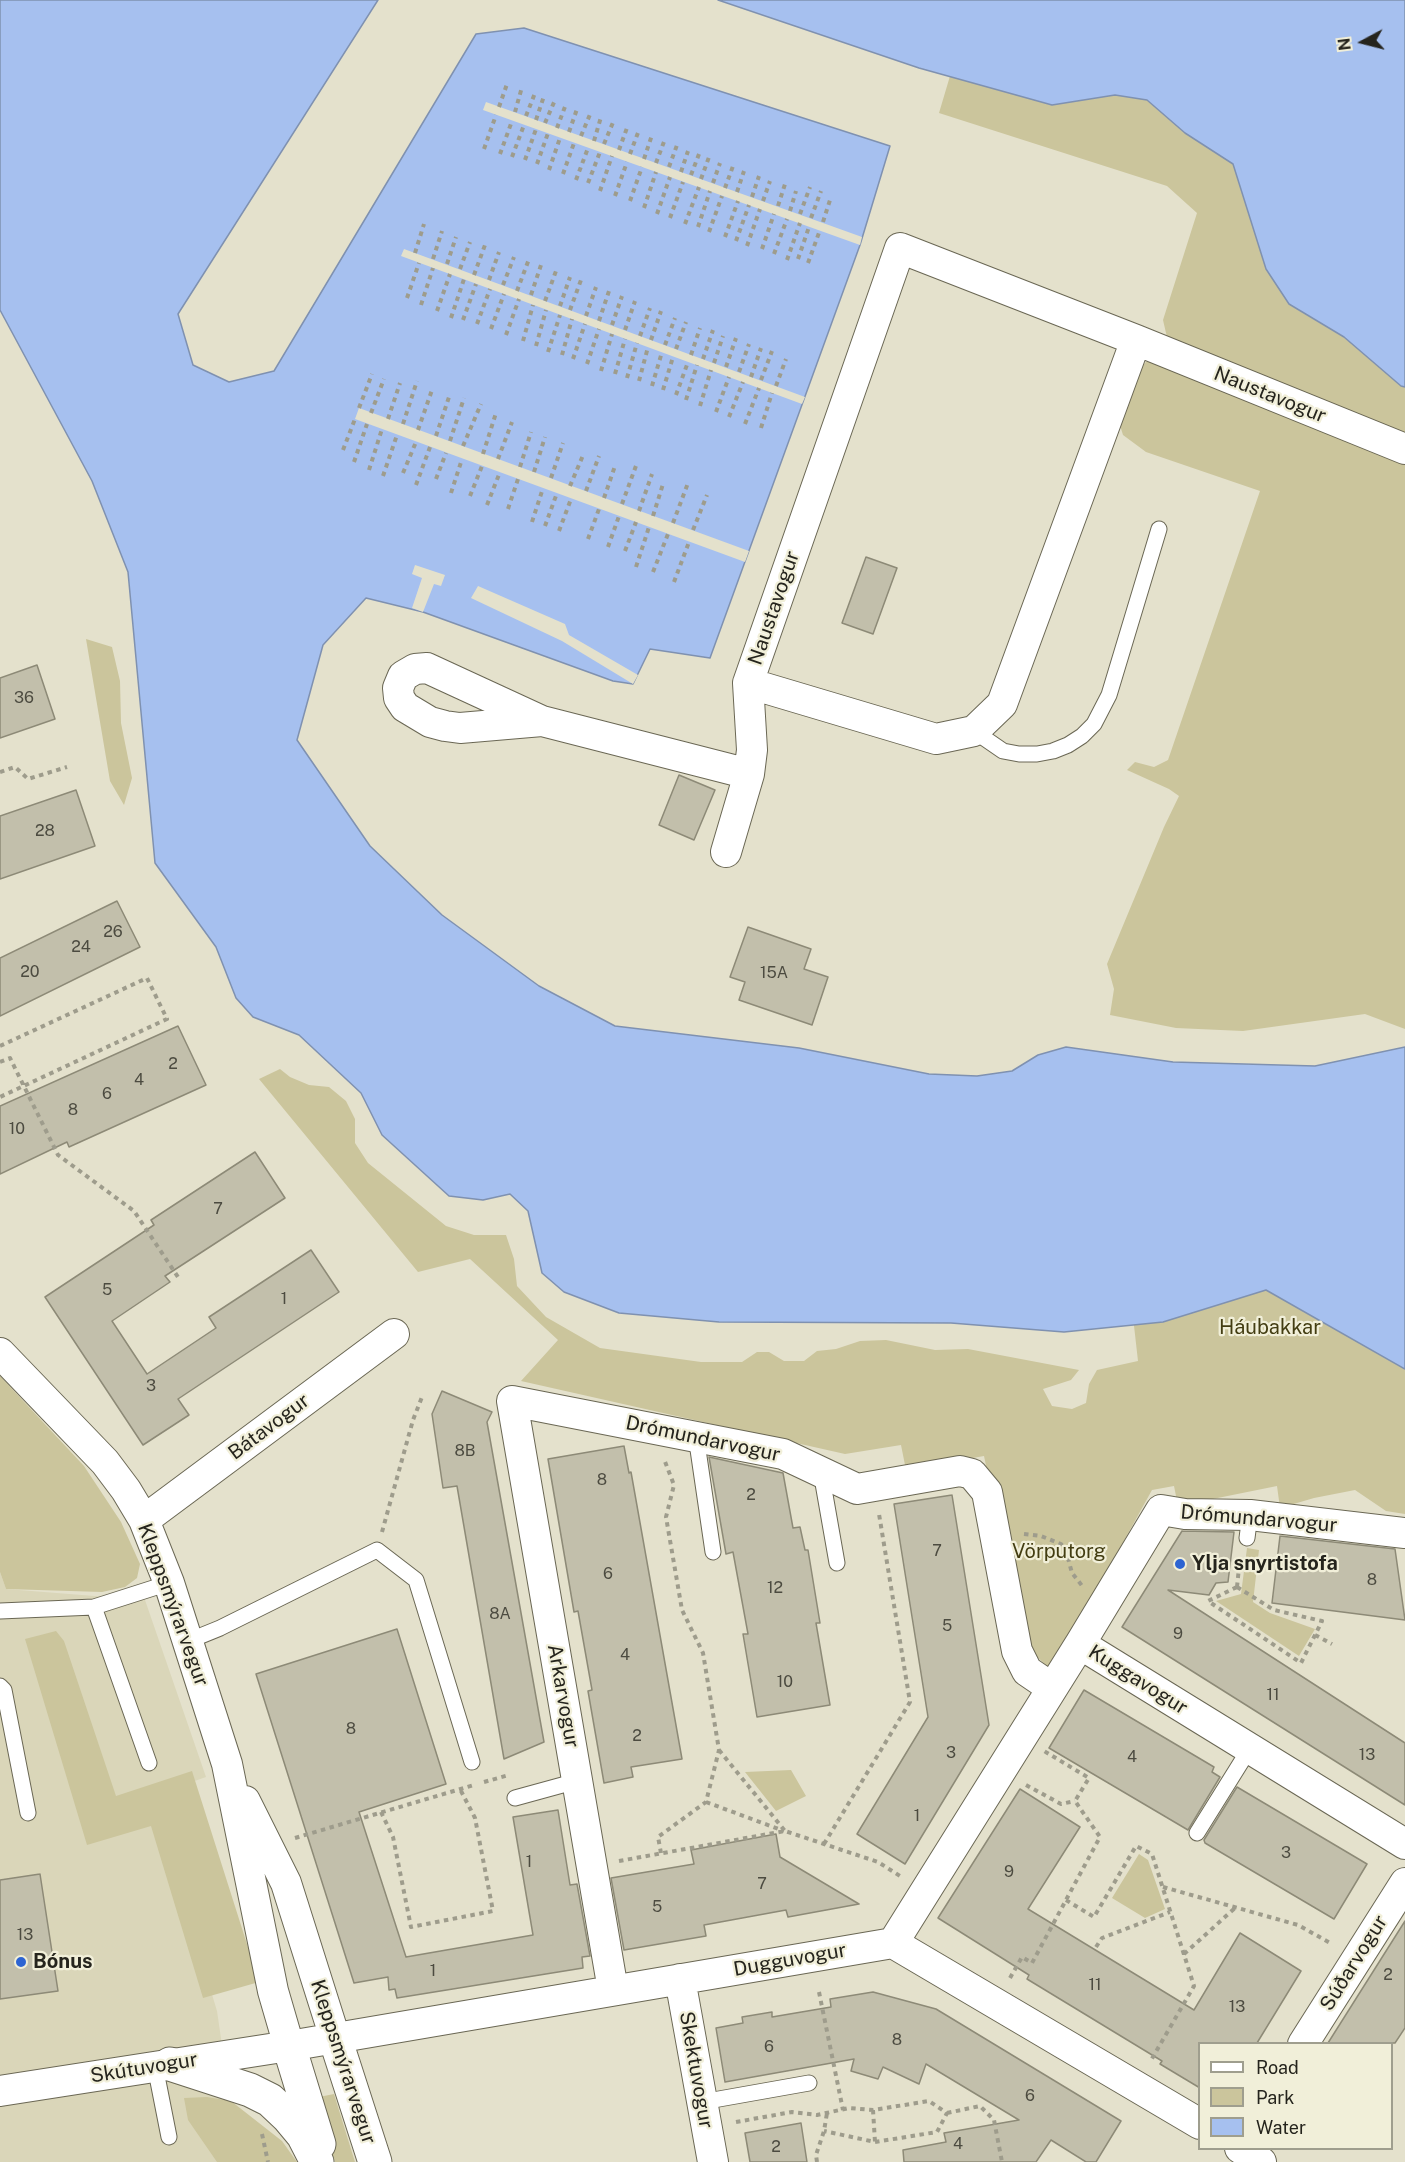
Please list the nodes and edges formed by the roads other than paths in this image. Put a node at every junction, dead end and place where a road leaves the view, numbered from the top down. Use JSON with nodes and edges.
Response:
{"nodes":[{"id":1,"x":1136,"y":340,"type":"junction"},
{"id":2,"x":1405,"y":449,"type":"edge"},
{"id":3,"x":1159,"y":529,"type":"dead end"},
{"id":4,"x":748,"y":683,"type":"junction"},
{"id":5,"x":542,"y":721,"type":"dead end"},
{"id":6,"x":974,"y":731,"type":"junction"},
{"id":7,"x":749,"y":774,"type":"junction"},
{"id":8,"x":726,"y":852,"type":"dead end"},
{"id":9,"x":394,"y":1334,"type":"dead end"},
{"id":10,"x":0,"y":1353,"type":"edge"},
{"id":11,"x":512,"y":1401,"type":"joint"},
{"id":12,"x":696,"y":1436,"type":"junction"},
{"id":13,"x":821,"y":1472,"type":"junction"},
{"id":14,"x":144,"y":1520,"type":"junction"},
{"id":15,"x":1405,"y":1533,"type":"edge"},
{"id":16,"x":713,"y":1552,"type":"dead end"},
{"id":17,"x":837,"y":1563,"type":"dead end"},
{"id":18,"x":169,"y":1583,"type":"junction"},
{"id":19,"x":94,"y":1607,"type":"junction"},
{"id":20,"x":0,"y":1611,"type":"edge"},
{"id":21,"x":188,"y":1641,"type":"junction"},
{"id":22,"x":1080,"y":1644,"type":"junction"},
{"id":23,"x":0,"y":1686,"type":"edge"},
{"id":24,"x":1052,"y":1688,"type":"junction"},
{"id":25,"x":1250,"y":1748,"type":"junction"},
{"id":26,"x":472,"y":1762,"type":"dead end"},
{"id":27,"x":149,"y":1763,"type":"dead end"},
{"id":28,"x":227,"y":1764,"type":"junction"},
{"id":29,"x":577,"y":1781,"type":"junction"},
{"id":30,"x":515,"y":1798,"type":"dead end"},
{"id":31,"x":28,"y":1813,"type":"dead end"},
{"id":32,"x":1197,"y":1833,"type":"dead end"},
{"id":33,"x":1405,"y":1844,"type":"edge"},
{"id":34,"x":1405,"y":1883,"type":"edge"},
{"id":35,"x":893,"y":1943,"type":"junction"},
{"id":36,"x":680,"y":1979,"type":"junction"},
{"id":37,"x":613,"y":1990,"type":"junction"},
{"id":38,"x":335,"y":2037,"type":"junction"},
{"id":39,"x":1304,"y":2042,"type":"edge"},
{"id":40,"x":289,"y":2046,"type":"junction"},
{"id":41,"x":163,"y":2065,"type":"junction"},
{"id":42,"x":808,"y":2083,"type":"dead end"},
{"id":43,"x":0,"y":2091,"type":"edge"},
{"id":44,"x":702,"y":2102,"type":"junction"},
{"id":45,"x":1198,"y":2123,"type":"edge"},
{"id":46,"x":169,"y":2138,"type":"dead end"},
{"id":47,"x":1236,"y":2150,"type":"edge"},
{"id":48,"x":1241,"y":2150,"type":"edge"},
{"id":49,"x":317,"y":2162,"type":"edge"},
{"id":50,"x":324,"y":2162,"type":"edge"},
{"id":51,"x":375,"y":2162,"type":"edge"},
{"id":52,"x":713,"y":2162,"type":"edge"},
{"id":53,"x":1222,"y":2162,"type":"edge"},
{"id":54,"x":1261,"y":2162,"type":"edge"}],
"edges":[{"from":1,"to":2,"type":"street","name":"Naustavogur"},
{"from":1,"to":4,"type":"street","name":"Naustavogur"},
{"from":1,"to":6,"type":"street"},
{"from":3,"to":6,"type":"lane"},
{"from":4,"to":6,"type":"street","name":"Naustavogur"},
{"from":4,"to":7,"type":"street"},
{"from":5,"to":7,"type":"street"},
{"from":7,"to":8,"type":"street"},
{"from":9,"to":14,"type":"street","name":"Bátavogur"},
{"from":10,"to":14,"type":"street","name":"Kleppsmýrarvegur"},
{"from":11,"to":12,"type":"street","name":"Drómundarvogur"},
{"from":11,"to":29,"type":"street","name":"Arkarvogur"},
{"from":12,"to":13,"type":"street","name":"Drómundarvogur"},
{"from":12,"to":16,"type":"lane"},
{"from":13,"to":17,"type":"lane"},
{"from":13,"to":24,"type":"street","name":"Drómundarvogur"},
{"from":14,"to":18,"type":"street","name":"Kleppsmýrarvegur"},
{"from":15,"to":22,"type":"street","name":"Drómundarvogur"},
{"from":18,"to":19,"type":"lane"},
{"from":18,"to":21,"type":"street","name":"Kleppsmýrarvegur"},
{"from":19,"to":20,"type":"lane"},
{"from":19,"to":27,"type":"lane"},
{"from":21,"to":26,"type":"lane"},
{"from":21,"to":28,"type":"street","name":"Kleppsmýrarvegur"},
{"from":22,"to":24,"type":"street","name":"Kuggavogur"},
{"from":22,"to":25,"type":"street","name":"Kuggavogur"},
{"from":23,"to":31,"type":"lane"},
{"from":24,"to":35,"type":"street","name":"Kuggavogur"},
{"from":25,"to":32,"type":"lane"},
{"from":25,"to":33,"type":"street","name":"Kuggavogur"},
{"from":28,"to":38,"type":"street","name":"Kleppsmýrarvegur"},
{"from":28,"to":40,"type":"street","name":"Kleppsmýrarvegur"},
{"from":29,"to":30,"type":"lane"},
{"from":29,"to":37,"type":"street","name":"Arkarvogur"},
{"from":34,"to":39,"type":"street","name":"Súðarvogur"},
{"from":35,"to":36,"type":"street","name":"Dugguvogur"},
{"from":35,"to":45,"type":"street"},
{"from":36,"to":37,"type":"street","name":"Dugguvogur"},
{"from":36,"to":44,"type":"street","name":"Skektuvogur"},
{"from":37,"to":38,"type":"street","name":"Dugguvogur"},
{"from":38,"to":40,"type":"street"},
{"from":38,"to":51,"type":"street","name":"Kleppsmýrarvegur"},
{"from":40,"to":41,"type":"street","name":"Skútuvogur"},
{"from":40,"to":50,"type":"street","name":"Kleppsmýrarvegur"},
{"from":41,"to":43,"type":"street","name":"Skútuvogur"},
{"from":41,"to":46,"type":"lane"},
{"from":41,"to":49,"type":"street"},
{"from":42,"to":44,"type":"lane"},
{"from":44,"to":52,"type":"street","name":"Skektuvogur"},
{"from":47,"to":53,"type":"street"},
{"from":48,"to":54,"type":"street"}]}
